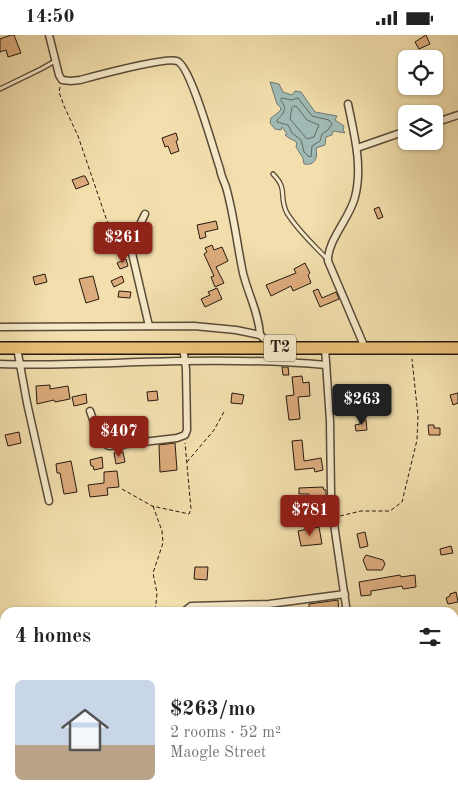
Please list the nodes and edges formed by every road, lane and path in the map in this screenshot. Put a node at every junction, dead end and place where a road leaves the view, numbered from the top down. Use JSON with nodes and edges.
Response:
{"nodes":[{"id":1,"x":50,"y":35,"type":"edge"},
{"id":2,"x":55,"y":60,"type":"junction"},
{"id":3,"x":62,"y":80,"type":"junction"},
{"id":4,"x":0,"y":89,"type":"edge"},
{"id":5,"x":348,"y":104,"type":"dead end"},
{"id":6,"x":458,"y":115,"type":"edge"},
{"id":7,"x":443,"y":120,"type":"edge"},
{"id":8,"x":398,"y":134,"type":"edge"},
{"id":9,"x":357,"y":148,"type":"junction"},
{"id":10,"x":273,"y":175,"type":"dead end"},
{"id":11,"x":145,"y":214,"type":"dead end"},
{"id":12,"x":132,"y":255,"type":"junction"},
{"id":13,"x":328,"y":261,"type":"junction"},
{"id":14,"x":0,"y":327,"type":"edge"},
{"id":15,"x":149,"y":327,"type":"junction"},
{"id":16,"x":260,"y":335,"type":"junction"},
{"id":17,"x":0,"y":347,"type":"edge"},
{"id":18,"x":184,"y":347,"type":"junction"},
{"id":19,"x":17,"y":348,"type":"junction"},
{"id":20,"x":275,"y":348,"type":"junction"},
{"id":21,"x":325,"y":348,"type":"junction"},
{"id":22,"x":366,"y":348,"type":"junction"},
{"id":23,"x":411,"y":348,"type":"junction"},
{"id":24,"x":458,"y":348,"type":"edge"},
{"id":25,"x":185,"y":361,"type":"junction"},
{"id":26,"x":0,"y":364,"type":"edge"},
{"id":27,"x":20,"y":365,"type":"junction"},
{"id":28,"x":326,"y":365,"type":"junction"},
{"id":29,"x":90,"y":411,"type":"dead end"},
{"id":30,"x":225,"y":411,"type":"dead end"},
{"id":31,"x":185,"y":435,"type":"junction"},
{"id":32,"x":187,"y":463,"type":"junction"},
{"id":33,"x":122,"y":489,"type":"dead end"},
{"id":34,"x":49,"y":501,"type":"dead end"},
{"id":35,"x":152,"y":505,"type":"junction"},
{"id":36,"x":333,"y":518,"type":"junction"},
{"id":37,"x":345,"y":594,"type":"junction"},
{"id":38,"x":244,"y":605,"type":"joint"},
{"id":39,"x":155,"y":607,"type":"edge"},
{"id":40,"x":191,"y":607,"type":"edge"},
{"id":41,"x":346,"y":607,"type":"edge"}],
"edges":[{"from":1,"to":2,"type":"street"},
{"from":2,"to":3,"type":"street"},
{"from":2,"to":4,"type":"lane"},
{"from":3,"to":12,"type":"path"},
{"from":3,"to":16,"type":"street"},
{"from":5,"to":9,"type":"street"},
{"from":6,"to":7,"type":"street"},
{"from":8,"to":9,"type":"street"},
{"from":9,"to":13,"type":"street"},
{"from":10,"to":13,"type":"lane"},
{"from":11,"to":12,"type":"street"},
{"from":12,"to":15,"type":"street"},
{"from":13,"to":22,"type":"street"},
{"from":14,"to":15,"type":"street"},
{"from":15,"to":16,"type":"street"},
{"from":16,"to":20,"type":"street"},
{"from":17,"to":19,"type":"highway","number":"T2"},
{"from":18,"to":19,"type":"highway","number":"T2"},
{"from":18,"to":20,"type":"highway","number":"T2"},
{"from":18,"to":25,"type":"street"},
{"from":19,"to":27,"type":"street"},
{"from":20,"to":21,"type":"highway","number":"T2"},
{"from":21,"to":22,"type":"highway","number":"T2"},
{"from":21,"to":28,"type":"street"},
{"from":22,"to":23,"type":"highway","number":"T2"},
{"from":23,"to":24,"type":"highway","number":"T2"},
{"from":23,"to":36,"type":"path"},
{"from":25,"to":27,"type":"street"},
{"from":25,"to":28,"type":"street"},
{"from":25,"to":31,"type":"street"},
{"from":26,"to":27,"type":"street"},
{"from":27,"to":34,"type":"street"},
{"from":28,"to":36,"type":"street"},
{"from":29,"to":31,"type":"street"},
{"from":30,"to":32,"type":"path"},
{"from":31,"to":32,"type":"path"},
{"from":32,"to":35,"type":"path"},
{"from":33,"to":35,"type":"path"},
{"from":35,"to":39,"type":"path"},
{"from":36,"to":37,"type":"street"},
{"from":37,"to":38,"type":"street"},
{"from":37,"to":41,"type":"street"},
{"from":38,"to":40,"type":"street"}]}
